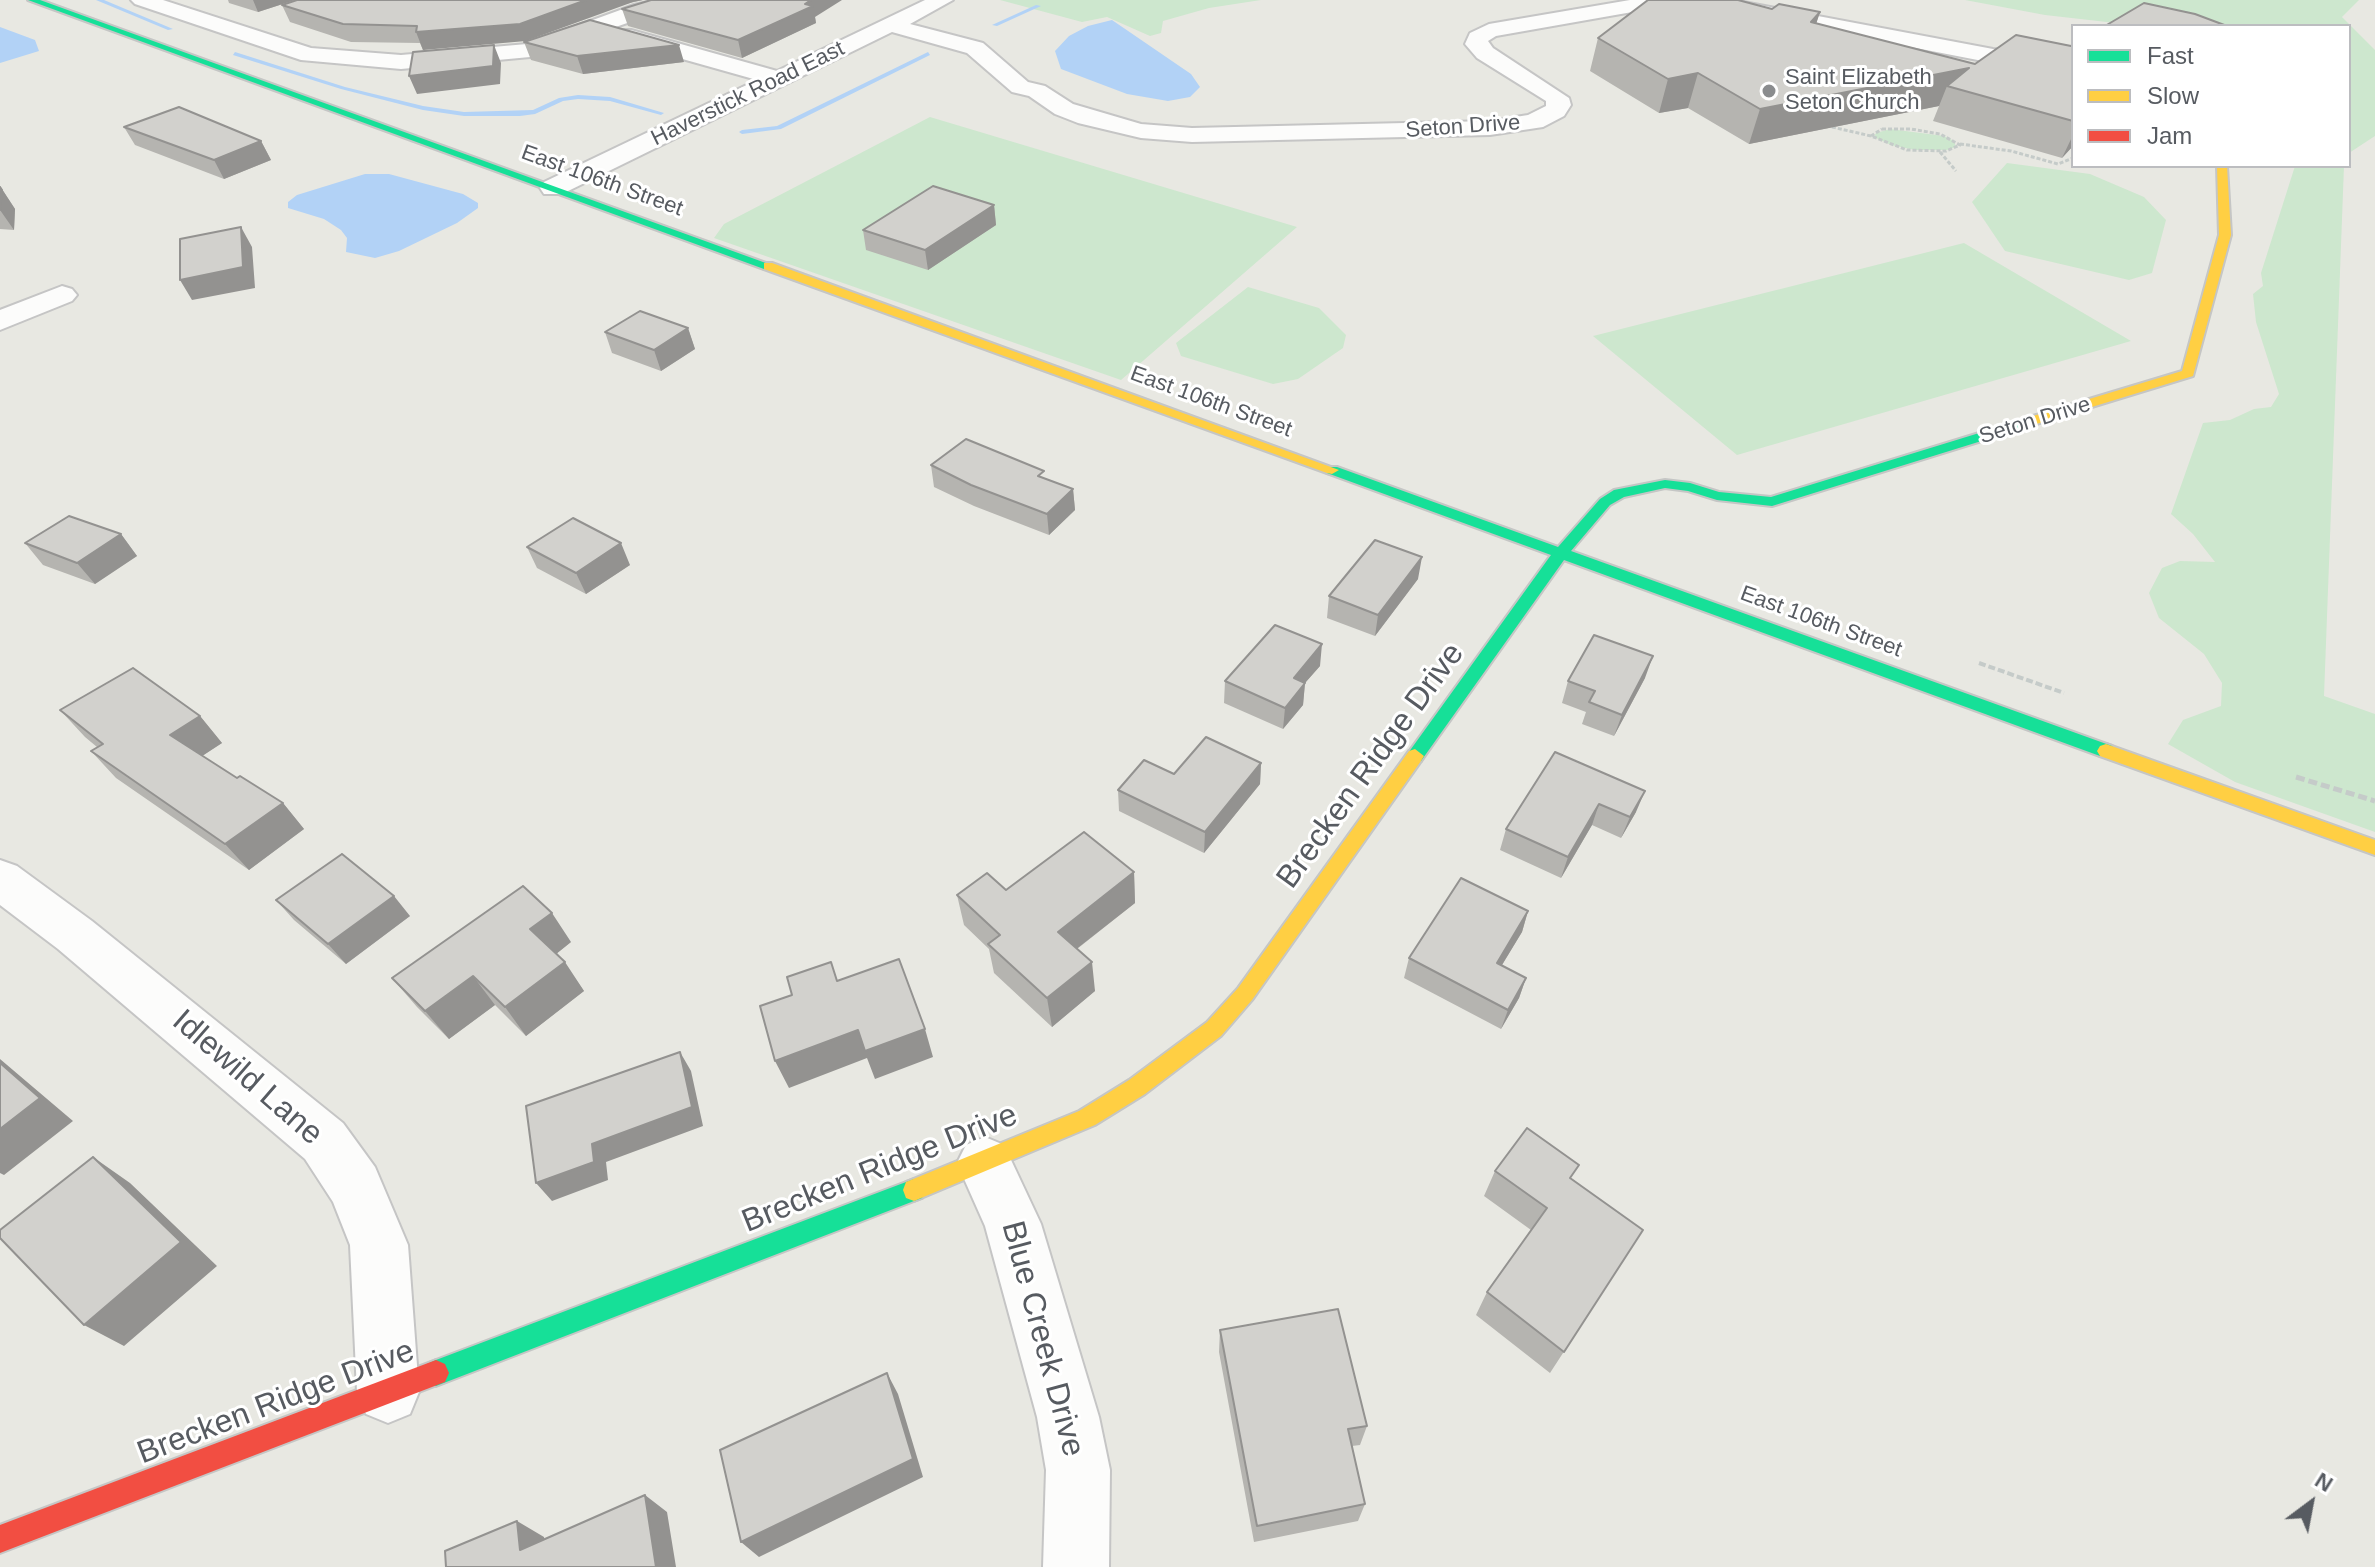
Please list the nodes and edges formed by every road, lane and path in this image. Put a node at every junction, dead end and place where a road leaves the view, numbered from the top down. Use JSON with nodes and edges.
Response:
{"nodes":[{"id":1,"x":32,"y":0,"type":"edge"},
{"id":2,"x":142,"y":0,"type":"edge"},
{"id":3,"x":681,"y":0,"type":"edge"},
{"id":4,"x":942,"y":0,"type":"edge"},
{"id":5,"x":270,"y":19,"type":"dead end"},
{"id":6,"x":901,"y":20,"type":"junction"},
{"id":7,"x":598,"y":28,"type":"junction"},
{"id":8,"x":234,"y":31,"type":"junction"},
{"id":9,"x":159,"y":46,"type":"junction"},
{"id":10,"x":191,"y":57,"type":"junction"},
{"id":11,"x":2071,"y":64,"type":"edge"},
{"id":12,"x":779,"y":79,"type":"junction"},
{"id":13,"x":1037,"y":91,"type":"junction"},
{"id":14,"x":1832,"y":127,"type":"edge"},
{"id":15,"x":1871,"y":136,"type":"junction"},
{"id":16,"x":1960,"y":144,"type":"junction"},
{"id":17,"x":1939,"y":151,"type":"junction"},
{"id":18,"x":2071,"y":159,"type":"edge"},
{"id":19,"x":2222,"y":168,"type":"edge"},
{"id":20,"x":1956,"y":171,"type":"dead end"},
{"id":21,"x":553,"y":188,"type":"junction"},
{"id":22,"x":62,"y":295,"type":"dead end"},
{"id":23,"x":0,"y":321,"type":"edge"},
{"id":24,"x":1560,"y":554,"type":"junction"},
{"id":25,"x":2375,"y":848,"type":"edge"},
{"id":26,"x":0,"y":879,"type":"edge"},
{"id":27,"x":985,"y":1163,"type":"junction"},
{"id":28,"x":388,"y":1392,"type":"junction"},
{"id":29,"x":0,"y":1539,"type":"edge"},
{"id":30,"x":1076,"y":1567,"type":"edge"}],
"edges":[{"from":1,"to":9,"type":"street","name":"East 106th Street"},
{"from":2,"to":8,"type":"street"},
{"from":3,"to":7,"type":"street"},
{"from":4,"to":6,"type":"street","name":"Haverstick Road East"},
{"from":5,"to":8,"type":"street"},
{"from":6,"to":12,"type":"street","name":"Haverstick Road East"},
{"from":6,"to":13,"type":"street","name":"Seton Drive"},
{"from":6,"to":13,"type":"street"},
{"from":7,"to":8,"type":"street"},
{"from":7,"to":12,"type":"street"},
{"from":8,"to":9,"type":"street"},
{"from":8,"to":10,"type":"street"},
{"from":9,"to":10,"type":"street","name":"East 106th Street"},
{"from":10,"to":21,"type":"street","name":"East 106th Street"},
{"from":11,"to":13,"type":"street","name":"Seton Drive"},
{"from":12,"to":21,"type":"street","name":"Haverstick Road East"},
{"from":14,"to":15,"type":"path"},
{"from":15,"to":16,"type":"path"},
{"from":15,"to":17,"type":"path"},
{"from":16,"to":17,"type":"path"},
{"from":16,"to":18,"type":"path"},
{"from":17,"to":20,"type":"path"},
{"from":19,"to":24,"type":"street","name":"Seton Drive"},
{"from":21,"to":24,"type":"street","name":"East 106th Street"},
{"from":22,"to":23,"type":"street"},
{"from":24,"to":25,"type":"street","name":"East 106th Street"},
{"from":24,"to":27,"type":"street","name":"Brecken Ridge Drive"},
{"from":26,"to":28,"type":"street","name":"Idlewild Lane"},
{"from":27,"to":28,"type":"street","name":"Brecken Ridge Drive"},
{"from":27,"to":30,"type":"street","name":"Blue Creek Drive"},
{"from":28,"to":29,"type":"street","name":"Brecken Ridge Drive"}]}
